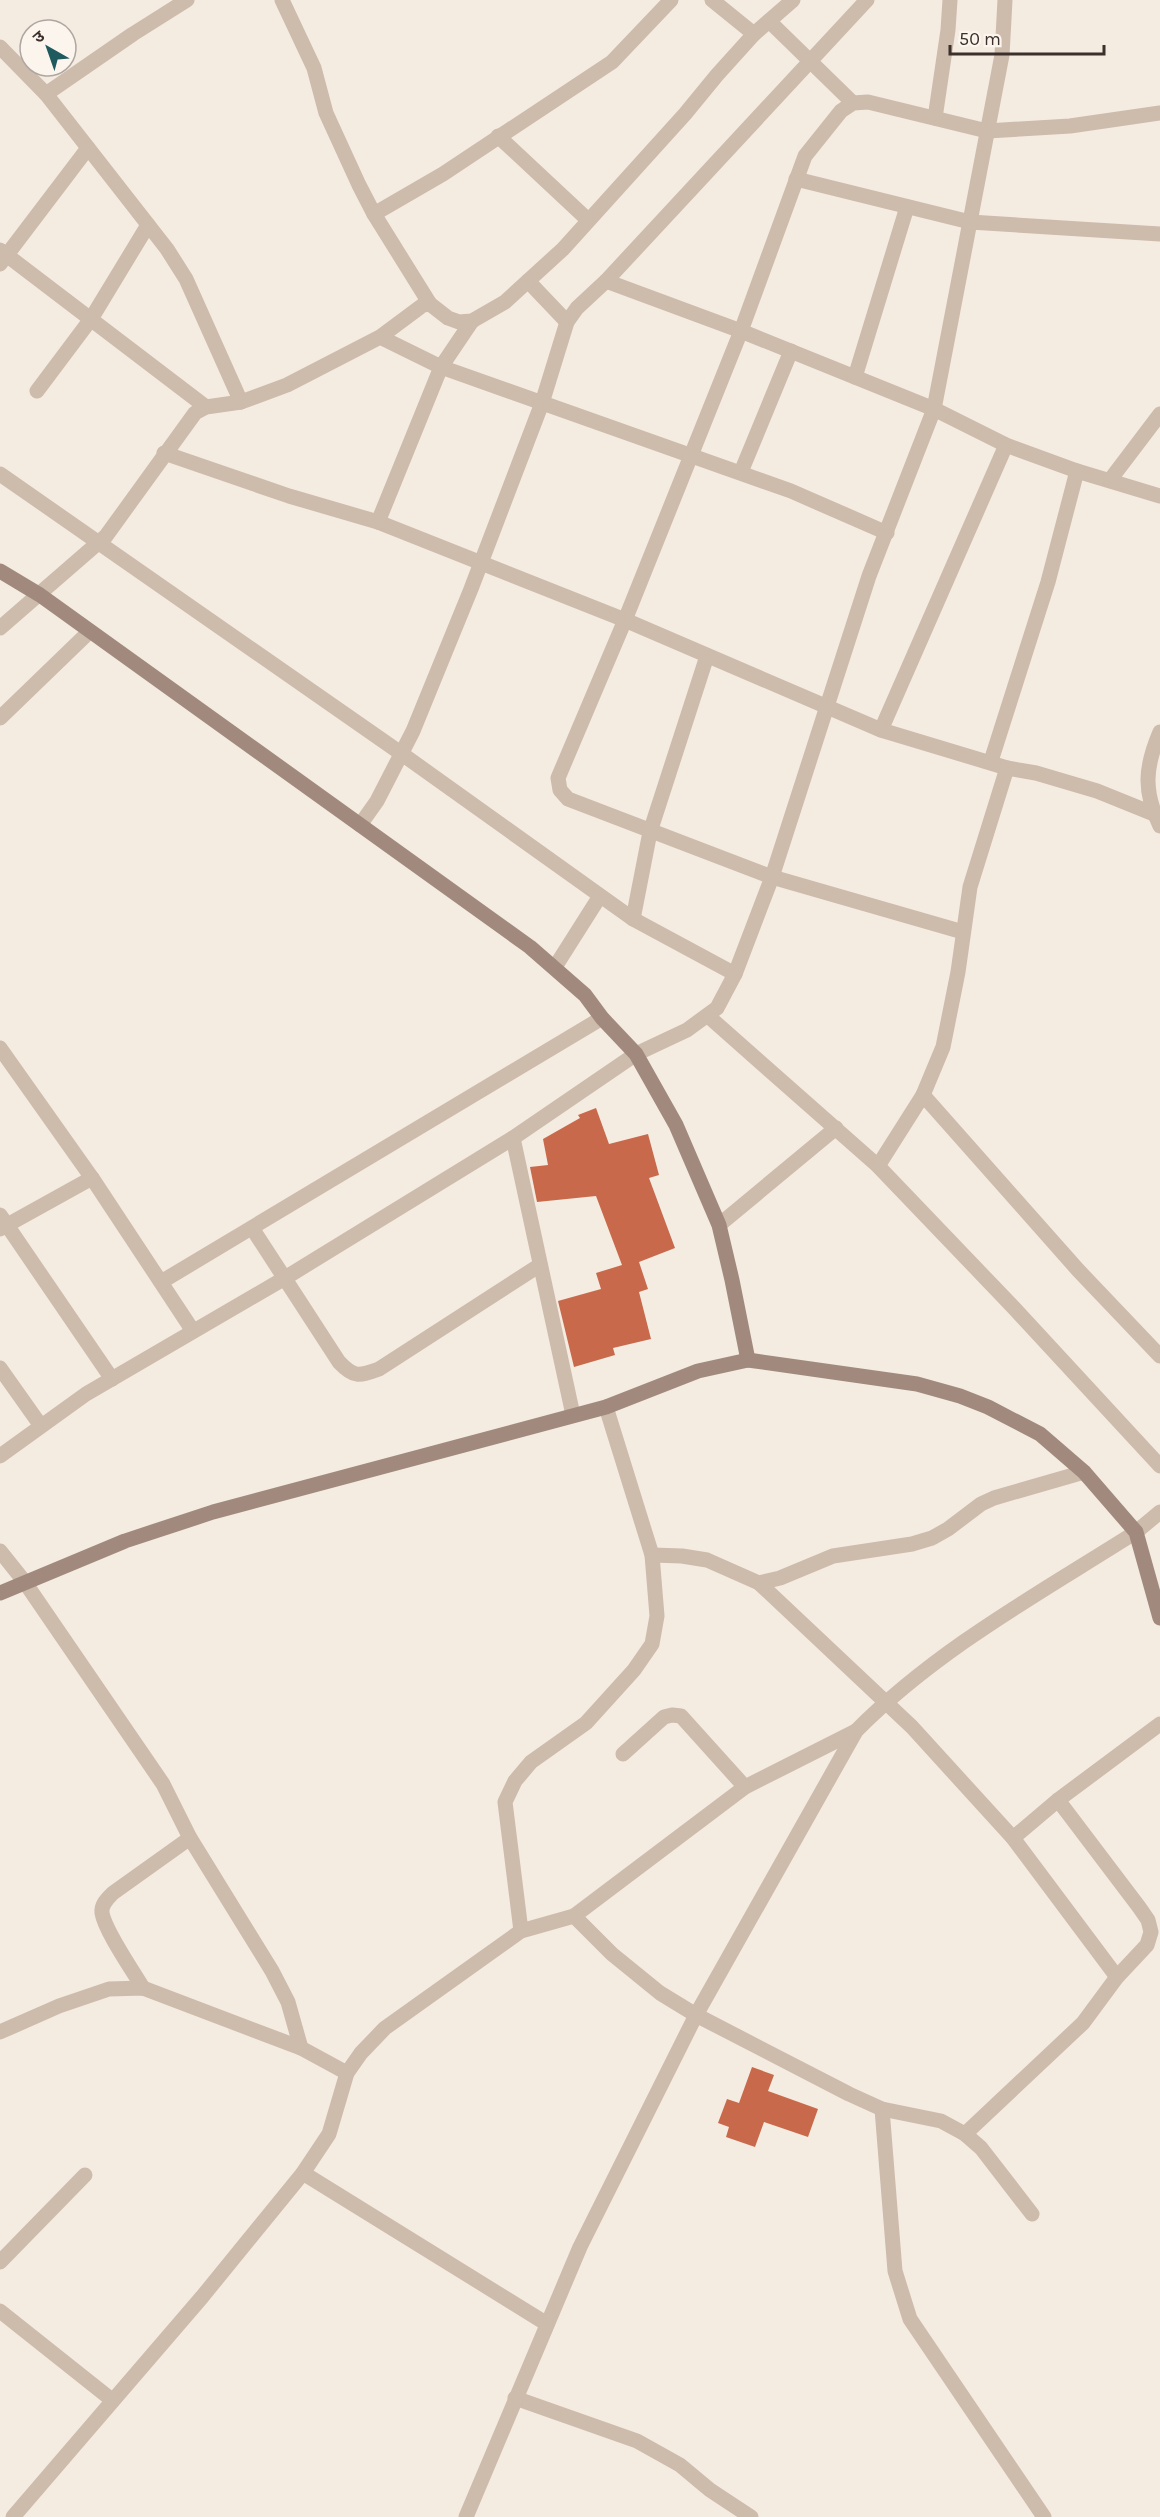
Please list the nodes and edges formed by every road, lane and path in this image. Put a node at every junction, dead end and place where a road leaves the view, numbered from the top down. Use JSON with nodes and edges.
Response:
{"nodes":[{"id":1,"x":187,"y":0,"type":"edge"},
{"id":2,"x":282,"y":0,"type":"edge"},
{"id":3,"x":670,"y":0,"type":"edge"},
{"id":4,"x":712,"y":0,"type":"edge"},
{"id":5,"x":793,"y":0,"type":"edge"},
{"id":6,"x":867,"y":0,"type":"edge"},
{"id":7,"x":950,"y":0,"type":"edge"},
{"id":8,"x":1005,"y":0,"type":"edge"},
{"id":9,"x":769,"y":21,"type":"junction"},
{"id":10,"x":754,"y":34,"type":"junction"},
{"id":11,"x":0,"y":47,"type":"edge"},
{"id":12,"x":810,"y":60,"type":"junction"},
{"id":13,"x":46,"y":94,"type":"junction"},
{"id":14,"x":853,"y":103,"type":"junction"},
{"id":15,"x":1160,"y":113,"type":"edge"},
{"id":16,"x":935,"y":118,"type":"junction"},
{"id":17,"x":987,"y":131,"type":"junction"},
{"id":18,"x":498,"y":136,"type":"junction"},
{"id":19,"x":87,"y":148,"type":"junction"},
{"id":20,"x":796,"y":179,"type":"junction"},
{"id":21,"x":907,"y":207,"type":"junction"},
{"id":22,"x":374,"y":214,"type":"junction"},
{"id":23,"x":588,"y":220,"type":"junction"},
{"id":24,"x":970,"y":222,"type":"junction"},
{"id":25,"x":148,"y":225,"type":"junction"},
{"id":26,"x":1160,"y":234,"type":"edge"},
{"id":27,"x":2,"y":256,"type":"edge"},
{"id":28,"x":528,"y":281,"type":"junction"},
{"id":29,"x":606,"y":281,"type":"junction"},
{"id":30,"x":430,"y":304,"type":"junction"},
{"id":31,"x":90,"y":319,"type":"junction"},
{"id":32,"x":472,"y":321,"type":"junction"},
{"id":33,"x":567,"y":322,"type":"junction"},
{"id":34,"x":741,"y":331,"type":"junction"},
{"id":35,"x":380,"y":337,"type":"junction"},
{"id":36,"x":791,"y":351,"type":"junction"},
{"id":37,"x":441,"y":367,"type":"junction"},
{"id":38,"x":855,"y":377,"type":"junction"},
{"id":39,"x":37,"y":391,"type":"dead end"},
{"id":40,"x":241,"y":402,"type":"junction"},
{"id":41,"x":542,"y":403,"type":"junction"},
{"id":42,"x":206,"y":408,"type":"junction"},
{"id":43,"x":934,"y":409,"type":"junction"},
{"id":44,"x":1160,"y":414,"type":"edge"},
{"id":45,"x":1006,"y":445,"type":"junction"},
{"id":46,"x":164,"y":453,"type":"junction"},
{"id":47,"x":691,"y":454,"type":"junction"},
{"id":48,"x":1077,"y":471,"type":"junction"},
{"id":49,"x":741,"y":472,"type":"junction"},
{"id":50,"x":0,"y":474,"type":"edge"},
{"id":51,"x":1110,"y":480,"type":"junction"},
{"id":52,"x":1160,"y":496,"type":"edge"},
{"id":53,"x":378,"y":522,"type":"junction"},
{"id":54,"x":887,"y":533,"type":"junction"},
{"id":55,"x":98,"y":544,"type":"junction"},
{"id":56,"x":479,"y":562,"type":"junction"},
{"id":57,"x":0,"y":570,"type":"edge"},
{"id":58,"x":40,"y":595,"type":"junction"},
{"id":59,"x":625,"y":620,"type":"junction"},
{"id":60,"x":0,"y":628,"type":"edge"},
{"id":61,"x":89,"y":632,"type":"junction"},
{"id":62,"x":707,"y":656,"type":"junction"},
{"id":63,"x":827,"y":708,"type":"junction"},
{"id":64,"x":0,"y":718,"type":"edge"},
{"id":65,"x":881,"y":730,"type":"junction"},
{"id":66,"x":1160,"y":732,"type":"edge"},
{"id":67,"x":402,"y":754,"type":"junction"},
{"id":68,"x":991,"y":761,"type":"junction"},
{"id":69,"x":1007,"y":768,"type":"junction"},
{"id":70,"x":1157,"y":820,"type":"edge"},
{"id":71,"x":360,"y":825,"type":"junction"},
{"id":72,"x":651,"y":832,"type":"junction"},
{"id":73,"x":772,"y":877,"type":"junction"},
{"id":74,"x":600,"y":896,"type":"junction"},
{"id":75,"x":633,"y":919,"type":"junction"},
{"id":76,"x":963,"y":932,"type":"junction"},
{"id":77,"x":555,"y":967,"type":"junction"},
{"id":78,"x":735,"y":974,"type":"junction"},
{"id":79,"x":708,"y":1016,"type":"junction"},
{"id":80,"x":602,"y":1018,"type":"junction"},
{"id":81,"x":636,"y":1054,"type":"junction"},
{"id":82,"x":3,"y":1057,"type":"edge"},
{"id":83,"x":923,"y":1095,"type":"junction"},
{"id":84,"x":836,"y":1128,"type":"junction"},
{"id":85,"x":513,"y":1138,"type":"junction"},
{"id":86,"x":878,"y":1166,"type":"junction"},
{"id":87,"x":92,"y":1178,"type":"junction"},
{"id":88,"x":2,"y":1223,"type":"edge"},
{"id":89,"x":718,"y":1225,"type":"junction"},
{"id":90,"x":252,"y":1228,"type":"junction"},
{"id":91,"x":540,"y":1265,"type":"junction"},
{"id":92,"x":285,"y":1278,"type":"junction"},
{"id":93,"x":161,"y":1282,"type":"junction"},
{"id":94,"x":194,"y":1331,"type":"junction"},
{"id":95,"x":1160,"y":1356,"type":"edge"},
{"id":96,"x":748,"y":1360,"type":"junction"},
{"id":97,"x":0,"y":1368,"type":"edge"},
{"id":98,"x":112,"y":1379,"type":"junction"},
{"id":99,"x":606,"y":1407,"type":"junction"},
{"id":100,"x":573,"y":1415,"type":"junction"},
{"id":101,"x":41,"y":1426,"type":"junction"},
{"id":102,"x":0,"y":1456,"type":"edge"},
{"id":103,"x":1160,"y":1466,"type":"edge"},
{"id":104,"x":1084,"y":1472,"type":"junction"},
{"id":105,"x":1160,"y":1512,"type":"edge"},
{"id":106,"x":1136,"y":1532,"type":"junction"},
{"id":107,"x":0,"y":1551,"type":"edge"},
{"id":108,"x":652,"y":1555,"type":"junction"},
{"id":109,"x":24,"y":1581,"type":"junction"},
{"id":110,"x":759,"y":1583,"type":"junction"},
{"id":111,"x":0,"y":1593,"type":"edge"},
{"id":112,"x":1157,"y":1600,"type":"edge"},
{"id":113,"x":1160,"y":1618,"type":"edge"},
{"id":114,"x":885,"y":1701,"type":"junction"},
{"id":115,"x":1160,"y":1724,"type":"edge"},
{"id":116,"x":856,"y":1731,"type":"junction"},
{"id":117,"x":623,"y":1754,"type":"dead end"},
{"id":118,"x":745,"y":1787,"type":"junction"},
{"id":119,"x":1058,"y":1800,"type":"junction"},
{"id":120,"x":190,"y":1838,"type":"junction"},
{"id":121,"x":1013,"y":1838,"type":"junction"},
{"id":122,"x":574,"y":1916,"type":"junction"},
{"id":123,"x":521,"y":1930,"type":"junction"},
{"id":124,"x":1116,"y":1977,"type":"junction"},
{"id":125,"x":143,"y":1988,"type":"junction"},
{"id":126,"x":696,"y":2014,"type":"junction"},
{"id":127,"x":0,"y":2032,"type":"edge"},
{"id":128,"x":301,"y":2048,"type":"junction"},
{"id":129,"x":347,"y":2073,"type":"junction"},
{"id":130,"x":882,"y":2109,"type":"junction"},
{"id":131,"x":965,"y":2134,"type":"junction"},
{"id":132,"x":303,"y":2173,"type":"junction"},
{"id":133,"x":86,"y":2175,"type":"dead end"},
{"id":134,"x":1032,"y":2214,"type":"dead end"},
{"id":135,"x":0,"y":2262,"type":"edge"},
{"id":136,"x":0,"y":2311,"type":"edge"},
{"id":137,"x":547,"y":2324,"type":"junction"},
{"id":138,"x":515,"y":2398,"type":"junction"},
{"id":139,"x":111,"y":2400,"type":"junction"},
{"id":140,"x":13,"y":2517,"type":"edge"},
{"id":141,"x":466,"y":2517,"type":"edge"},
{"id":142,"x":750,"y":2517,"type":"edge"},
{"id":143,"x":1044,"y":2517,"type":"edge"}],
"edges":[{"from":1,"to":13,"type":"street"},
{"from":2,"to":22,"type":"street"},
{"from":3,"to":18,"type":"street"},
{"from":4,"to":10,"type":"street"},
{"from":5,"to":9,"type":"street"},
{"from":6,"to":12,"type":"street"},
{"from":7,"to":16,"type":"street"},
{"from":8,"to":17,"type":"street"},
{"from":9,"to":10,"type":"street"},
{"from":9,"to":12,"type":"street"},
{"from":10,"to":23,"type":"street"},
{"from":11,"to":13,"type":"street"},
{"from":12,"to":14,"type":"street"},
{"from":12,"to":29,"type":"street"},
{"from":13,"to":19,"type":"street"},
{"from":14,"to":16,"type":"street"},
{"from":14,"to":20,"type":"street"},
{"from":15,"to":17,"type":"street"},
{"from":16,"to":17,"type":"street"},
{"from":17,"to":24,"type":"street"},
{"from":18,"to":22,"type":"street"},
{"from":18,"to":23,"type":"street"},
{"from":19,"to":25,"type":"street"},
{"from":19,"to":27,"type":"street"},
{"from":20,"to":21,"type":"street"},
{"from":20,"to":34,"type":"street"},
{"from":21,"to":24,"type":"street"},
{"from":21,"to":38,"type":"street"},
{"from":22,"to":30,"type":"street"},
{"from":23,"to":28,"type":"street"},
{"from":24,"to":26,"type":"street"},
{"from":24,"to":43,"type":"street"},
{"from":25,"to":31,"type":"street"},
{"from":25,"to":40,"type":"street"},
{"from":27,"to":31,"type":"street"},
{"from":28,"to":32,"type":"street"},
{"from":28,"to":33,"type":"street"},
{"from":29,"to":33,"type":"street"},
{"from":29,"to":34,"type":"street"},
{"from":30,"to":32,"type":"street"},
{"from":30,"to":35,"type":"street"},
{"from":31,"to":39,"type":"street"},
{"from":31,"to":42,"type":"street"},
{"from":32,"to":37,"type":"street"},
{"from":33,"to":41,"type":"street"},
{"from":34,"to":36,"type":"street"},
{"from":34,"to":47,"type":"street"},
{"from":35,"to":37,"type":"street"},
{"from":35,"to":40,"type":"street"},
{"from":36,"to":38,"type":"street"},
{"from":36,"to":49,"type":"street"},
{"from":37,"to":41,"type":"street"},
{"from":37,"to":53,"type":"street"},
{"from":38,"to":43,"type":"street"},
{"from":40,"to":42,"type":"street"},
{"from":41,"to":47,"type":"street"},
{"from":41,"to":56,"type":"street"},
{"from":42,"to":46,"type":"street"},
{"from":43,"to":45,"type":"street"},
{"from":43,"to":54,"type":"street"},
{"from":44,"to":51,"type":"street"},
{"from":45,"to":48,"type":"street"},
{"from":45,"to":65,"type":"street"},
{"from":46,"to":53,"type":"street"},
{"from":46,"to":55,"type":"street"},
{"from":47,"to":49,"type":"street"},
{"from":47,"to":59,"type":"street"},
{"from":48,"to":51,"type":"street"},
{"from":48,"to":68,"type":"street"},
{"from":49,"to":54,"type":"street"},
{"from":50,"to":55,"type":"street"},
{"from":51,"to":52,"type":"street"},
{"from":53,"to":56,"type":"street"},
{"from":54,"to":63,"type":"street"},
{"from":55,"to":58,"type":"street"},
{"from":55,"to":67,"type":"street"},
{"from":56,"to":59,"type":"street"},
{"from":56,"to":67,"type":"street"},
{"from":57,"to":58,"type":"street"},
{"from":58,"to":60,"type":"street"},
{"from":58,"to":61,"type":"street"},
{"from":59,"to":62,"type":"street"},
{"from":59,"to":72,"type":"street"},
{"from":61,"to":64,"type":"street"},
{"from":61,"to":71,"type":"street"},
{"from":62,"to":63,"type":"street"},
{"from":62,"to":72,"type":"street"},
{"from":63,"to":65,"type":"street"},
{"from":63,"to":73,"type":"street"},
{"from":65,"to":68,"type":"street"},
{"from":66,"to":70,"type":"street"},
{"from":67,"to":71,"type":"street"},
{"from":67,"to":74,"type":"street"},
{"from":68,"to":69,"type":"street"},
{"from":69,"to":70,"type":"street"},
{"from":69,"to":76,"type":"street"},
{"from":71,"to":77,"type":"street"},
{"from":72,"to":73,"type":"street"},
{"from":72,"to":75,"type":"street"},
{"from":73,"to":76,"type":"street"},
{"from":73,"to":78,"type":"street"},
{"from":74,"to":75,"type":"street"},
{"from":74,"to":77,"type":"street"},
{"from":75,"to":78,"type":"street"},
{"from":76,"to":83,"type":"street"},
{"from":77,"to":80,"type":"street"},
{"from":78,"to":79,"type":"street"},
{"from":79,"to":81,"type":"street"},
{"from":79,"to":84,"type":"street"},
{"from":80,"to":81,"type":"street"},
{"from":80,"to":90,"type":"street"},
{"from":81,"to":85,"type":"street"},
{"from":81,"to":89,"type":"street"},
{"from":82,"to":87,"type":"street"},
{"from":83,"to":86,"type":"street"},
{"from":83,"to":95,"type":"street"},
{"from":84,"to":86,"type":"street"},
{"from":84,"to":89,"type":"street"},
{"from":85,"to":91,"type":"street"},
{"from":85,"to":92,"type":"street"},
{"from":86,"to":103,"type":"street"},
{"from":87,"to":88,"type":"street"},
{"from":87,"to":93,"type":"street"},
{"from":88,"to":98,"type":"street"},
{"from":89,"to":96,"type":"street"},
{"from":90,"to":92,"type":"street"},
{"from":90,"to":93,"type":"street"},
{"from":91,"to":92,"type":"street"},
{"from":91,"to":100,"type":"street"},
{"from":92,"to":94,"type":"street"},
{"from":93,"to":94,"type":"street"},
{"from":94,"to":98,"type":"street"},
{"from":96,"to":99,"type":"street"},
{"from":96,"to":104,"type":"street"},
{"from":97,"to":101,"type":"street"},
{"from":98,"to":101,"type":"street"},
{"from":99,"to":100,"type":"street"},
{"from":99,"to":108,"type":"street"},
{"from":100,"to":109,"type":"street"},
{"from":101,"to":102,"type":"street"},
{"from":104,"to":106,"type":"street"},
{"from":104,"to":110,"type":"street"},
{"from":105,"to":106,"type":"street"},
{"from":106,"to":112,"type":"street"},
{"from":106,"to":114,"type":"street"},
{"from":107,"to":109,"type":"street"},
{"from":108,"to":110,"type":"street"},
{"from":108,"to":123,"type":"street"},
{"from":109,"to":111,"type":"street"},
{"from":109,"to":120,"type":"street"},
{"from":110,"to":114,"type":"street"},
{"from":112,"to":113,"type":"street"},
{"from":114,"to":116,"type":"street"},
{"from":114,"to":121,"type":"street"},
{"from":115,"to":119,"type":"street"},
{"from":116,"to":118,"type":"street"},
{"from":116,"to":126,"type":"street"},
{"from":117,"to":118,"type":"street"},
{"from":118,"to":122,"type":"street"},
{"from":119,"to":121,"type":"street"},
{"from":119,"to":124,"type":"street"},
{"from":120,"to":125,"type":"street"},
{"from":120,"to":128,"type":"street"},
{"from":121,"to":124,"type":"street"},
{"from":122,"to":123,"type":"street"},
{"from":122,"to":126,"type":"street"},
{"from":123,"to":129,"type":"street"},
{"from":124,"to":131,"type":"street"},
{"from":125,"to":127,"type":"street"},
{"from":125,"to":128,"type":"street"},
{"from":126,"to":130,"type":"street"},
{"from":126,"to":137,"type":"street"},
{"from":128,"to":129,"type":"street"},
{"from":129,"to":132,"type":"street"},
{"from":130,"to":131,"type":"street"},
{"from":130,"to":143,"type":"street"},
{"from":131,"to":134,"type":"street"},
{"from":132,"to":137,"type":"street"},
{"from":132,"to":139,"type":"street"},
{"from":133,"to":135,"type":"street"},
{"from":136,"to":139,"type":"street"},
{"from":137,"to":138,"type":"street"},
{"from":138,"to":141,"type":"street"},
{"from":138,"to":142,"type":"street"},
{"from":139,"to":140,"type":"street"}]}
